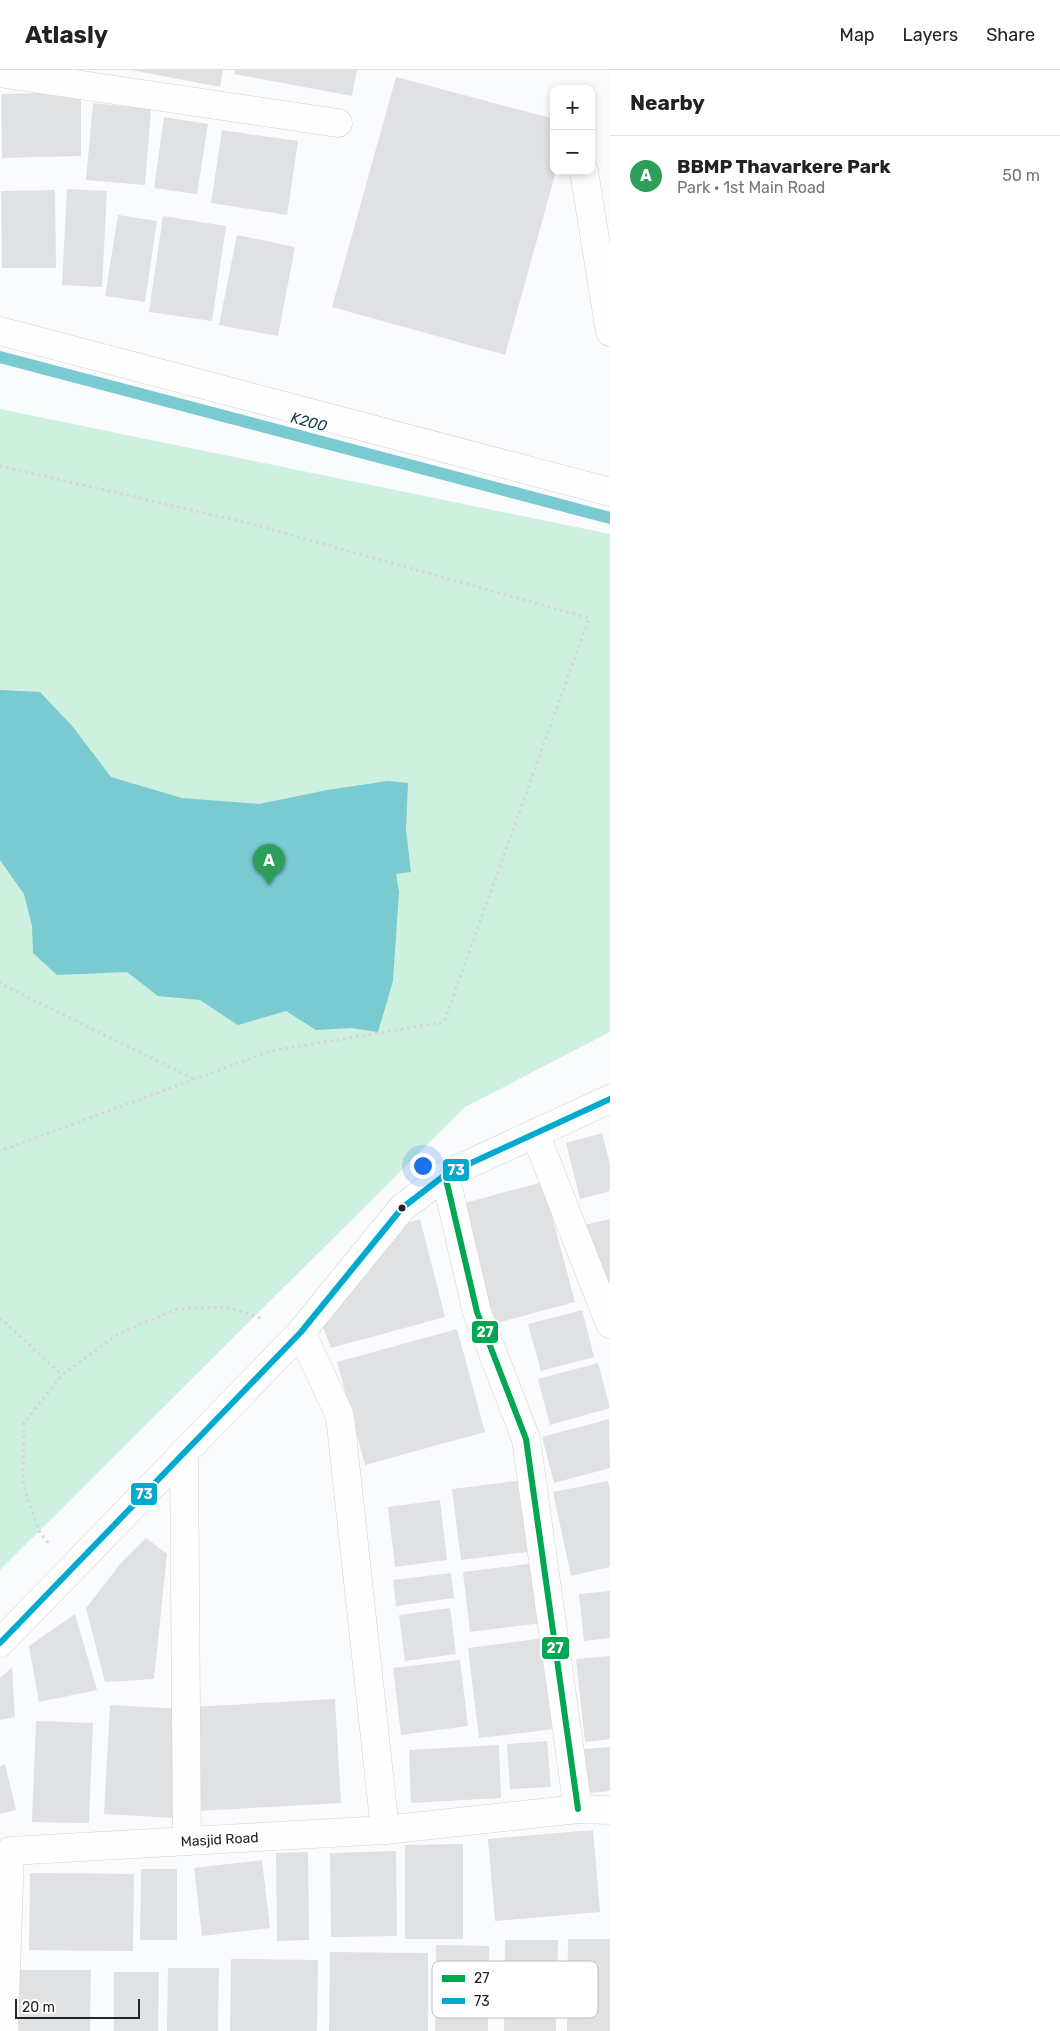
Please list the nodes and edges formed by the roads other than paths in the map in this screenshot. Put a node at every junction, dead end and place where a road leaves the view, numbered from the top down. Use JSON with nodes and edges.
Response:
{"nodes":[{"id":1,"x":0,"y":73,"type":"edge"},
{"id":2,"x":338,"y":123,"type":"dead end"},
{"id":3,"x":585,"y":175,"type":"edge"},
{"id":4,"x":0,"y":331,"type":"edge"},
{"id":5,"x":610,"y":332,"type":"edge"},
{"id":6,"x":610,"y":492,"type":"edge"},
{"id":7,"x":610,"y":1099,"type":"edge"},
{"id":8,"x":535,"y":1134,"type":"junction"},
{"id":9,"x":445,"y":1175,"type":"junction"},
{"id":10,"x":610,"y":1324,"type":"edge"},
{"id":11,"x":302,"y":1332,"type":"junction"},
{"id":12,"x":184,"y":1453,"type":"junction"},
{"id":13,"x":0,"y":1643,"type":"edge"},
{"id":14,"x":578,"y":1809,"type":"junction"},
{"id":15,"x":610,"y":1810,"type":"edge"},
{"id":16,"x":385,"y":1830,"type":"junction"},
{"id":17,"x":187,"y":1841,"type":"junction"},
{"id":18,"x":4,"y":2031,"type":"edge"}],
"edges":[{"from":1,"to":2,"type":"street"},
{"from":3,"to":5,"type":"street"},
{"from":4,"to":6,"type":"street"},
{"from":7,"to":8,"type":"street"},
{"from":8,"to":9,"type":"street"},
{"from":8,"to":10,"type":"street"},
{"from":9,"to":11,"type":"street"},
{"from":9,"to":14,"type":"street"},
{"from":11,"to":12,"type":"street"},
{"from":11,"to":16,"type":"street"},
{"from":12,"to":13,"type":"street"},
{"from":12,"to":17,"type":"street"},
{"from":14,"to":15,"type":"street","name":"Masjid Road"},
{"from":14,"to":16,"type":"street","name":"Masjid Road"},
{"from":16,"to":17,"type":"street","name":"Masjid Road"},
{"from":17,"to":18,"type":"street","name":"Masjid Road"}]}
